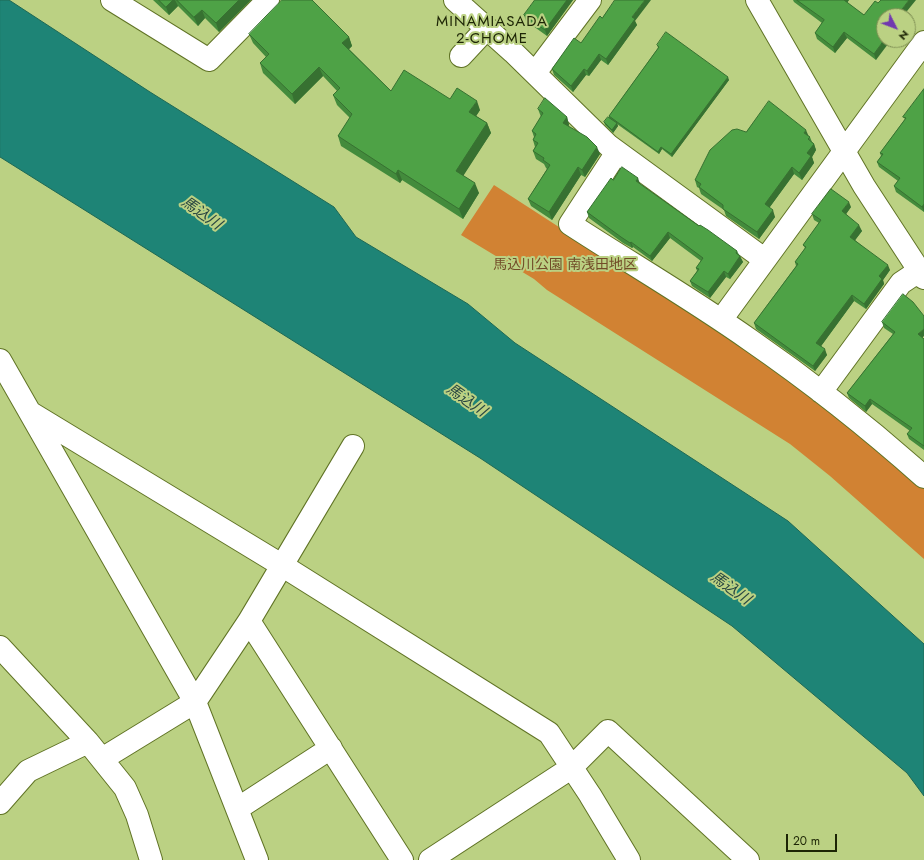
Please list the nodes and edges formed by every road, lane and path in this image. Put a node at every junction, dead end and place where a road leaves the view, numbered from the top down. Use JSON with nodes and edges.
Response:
{"nodes":[{"id":1,"x":112,"y":0,"type":"edge"},
{"id":2,"x":268,"y":0,"type":"edge"},
{"id":3,"x":455,"y":0,"type":"edge"},
{"id":4,"x":590,"y":0,"type":"edge"},
{"id":5,"x":757,"y":0,"type":"edge"},
{"id":6,"x":487,"y":28,"type":"junction"},
{"id":7,"x":924,"y":42,"type":"edge"},
{"id":8,"x":461,"y":56,"type":"dead end"},
{"id":9,"x":535,"y":73,"type":"junction"},
{"id":10,"x":844,"y":151,"type":"junction"},
{"id":11,"x":617,"y":152,"type":"junction"},
{"id":12,"x":764,"y":259,"type":"junction"},
{"id":13,"x":921,"y":275,"type":"edge"},
{"id":14,"x":720,"y":320,"type":"junction"},
{"id":15,"x":0,"y":360,"type":"edge"},
{"id":16,"x":821,"y":392,"type":"junction"},
{"id":17,"x":31,"y":413,"type":"junction"},
{"id":18,"x":353,"y":446,"type":"dead end"},
{"id":19,"x":924,"y":476,"type":"edge"},
{"id":20,"x":282,"y":566,"type":"junction"},
{"id":21,"x":250,"y":621,"type":"junction"},
{"id":22,"x":0,"y":647,"type":"edge"},
{"id":23,"x":194,"y":702,"type":"junction"},
{"id":24,"x":88,"y":742,"type":"junction"},
{"id":25,"x":330,"y":748,"type":"junction"},
{"id":26,"x":102,"y":759,"type":"junction"},
{"id":27,"x":571,"y":768,"type":"junction"},
{"id":28,"x":0,"y":803,"type":"edge"},
{"id":29,"x":237,"y":809,"type":"junction"},
{"id":30,"x":151,"y":860,"type":"edge"},
{"id":31,"x":257,"y":860,"type":"edge"},
{"id":32,"x":402,"y":860,"type":"edge"},
{"id":33,"x":430,"y":860,"type":"edge"},
{"id":34,"x":629,"y":860,"type":"edge"},
{"id":35,"x":748,"y":860,"type":"edge"}],
"edges":[{"from":1,"to":2,"type":"street"},
{"from":3,"to":6,"type":"street"},
{"from":4,"to":9,"type":"street"},
{"from":5,"to":10,"type":"street"},
{"from":6,"to":8,"type":"street"},
{"from":6,"to":9,"type":"street"},
{"from":7,"to":10,"type":"street"},
{"from":9,"to":11,"type":"street"},
{"from":10,"to":12,"type":"street"},
{"from":10,"to":13,"type":"street"},
{"from":11,"to":12,"type":"street"},
{"from":11,"to":14,"type":"street"},
{"from":12,"to":14,"type":"street"},
{"from":13,"to":16,"type":"street"},
{"from":14,"to":16,"type":"street"},
{"from":15,"to":17,"type":"street"},
{"from":16,"to":19,"type":"street"},
{"from":17,"to":20,"type":"street"},
{"from":17,"to":23,"type":"street"},
{"from":18,"to":20,"type":"street"},
{"from":20,"to":21,"type":"street"},
{"from":20,"to":27,"type":"street"},
{"from":21,"to":23,"type":"street"},
{"from":21,"to":25,"type":"street"},
{"from":22,"to":24,"type":"street"},
{"from":23,"to":26,"type":"street"},
{"from":23,"to":29,"type":"street"},
{"from":24,"to":26,"type":"street"},
{"from":24,"to":28,"type":"street"},
{"from":25,"to":29,"type":"street"},
{"from":25,"to":32,"type":"street"},
{"from":26,"to":30,"type":"street"},
{"from":27,"to":33,"type":"street"},
{"from":27,"to":34,"type":"street"},
{"from":27,"to":35,"type":"street"},
{"from":29,"to":31,"type":"street"}]}
